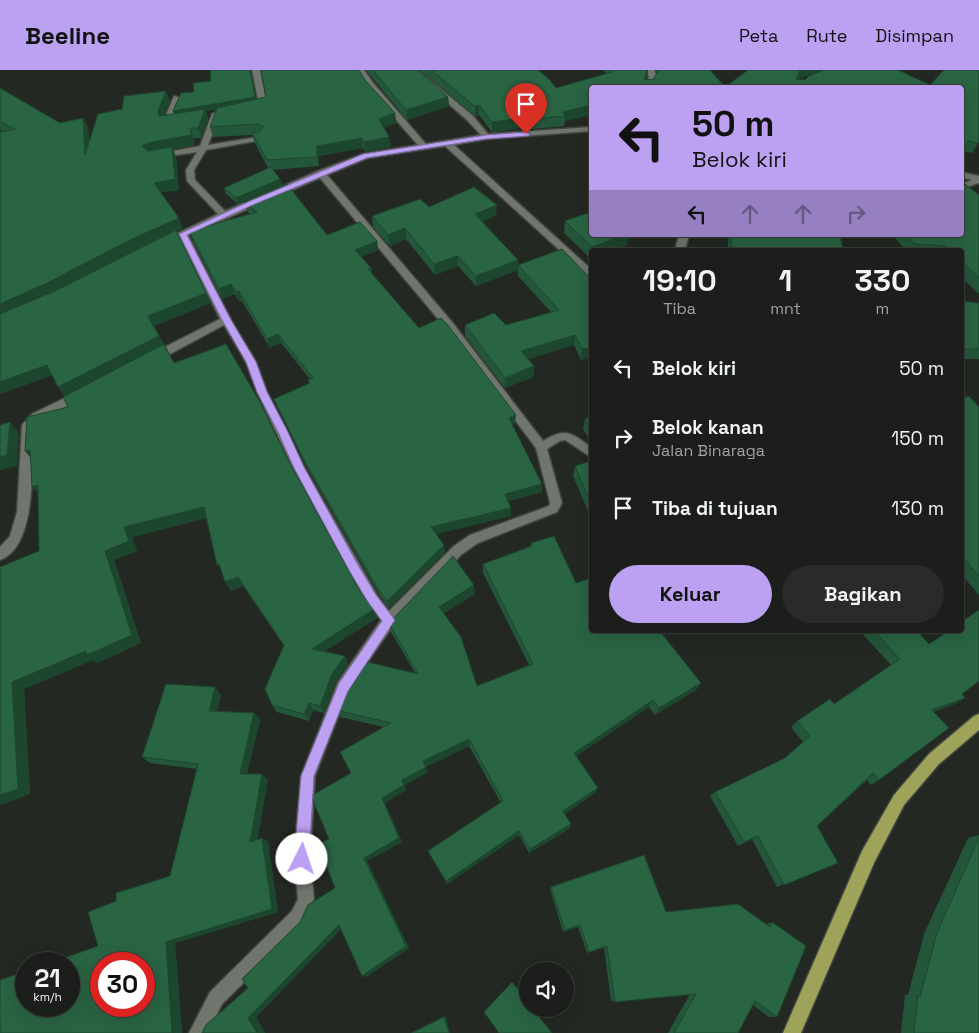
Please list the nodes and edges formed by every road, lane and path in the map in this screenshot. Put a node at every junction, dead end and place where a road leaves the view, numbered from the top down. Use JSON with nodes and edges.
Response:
{"nodes":[{"id":1,"x":256,"y":70,"type":"edge"},
{"id":2,"x":360,"y":70,"type":"edge"},
{"id":3,"x":414,"y":70,"type":"edge"},
{"id":4,"x":650,"y":70,"type":"edge"},
{"id":5,"x":649,"y":85,"type":"edge"},
{"id":6,"x":177,"y":98,"type":"edge"},
{"id":7,"x":244,"y":110,"type":"edge"},
{"id":8,"x":225,"y":113,"type":"edge"},
{"id":9,"x":216,"y":114,"type":"junction"},
{"id":10,"x":206,"y":116,"type":"edge"},
{"id":11,"x":187,"y":119,"type":"edge"},
{"id":12,"x":589,"y":129,"type":"edge"},
{"id":13,"x":486,"y":137,"type":"junction"},
{"id":14,"x":261,"y":138,"type":"edge"},
{"id":15,"x":446,"y":142,"type":"junction"},
{"id":16,"x":423,"y":146,"type":"junction"},
{"id":17,"x":203,"y":148,"type":"junction"},
{"id":18,"x":152,"y":157,"type":"edge"},
{"id":19,"x":321,"y":173,"type":"junction"},
{"id":20,"x":964,"y":175,"type":"edge"},
{"id":21,"x":979,"y":180,"type":"edge"},
{"id":22,"x":964,"y":186,"type":"edge"},
{"id":23,"x":224,"y":215,"type":"junction"},
{"id":24,"x":183,"y":234,"type":"junction"},
{"id":25,"x":158,"y":245,"type":"edge"},
{"id":26,"x":589,"y":272,"type":"edge"},
{"id":27,"x":226,"y":320,"type":"junction"},
{"id":28,"x":140,"y":364,"type":"edge"},
{"id":29,"x":88,"y":391,"type":"edge"},
{"id":30,"x":541,"y":447,"type":"junction"},
{"id":31,"x":589,"y":452,"type":"edge"},
{"id":32,"x":0,"y":555,"type":"edge"},
{"id":33,"x":389,"y":620,"type":"junction"},
{"id":34,"x":979,"y":721,"type":"edge"},
{"id":35,"x":198,"y":1033,"type":"edge"},
{"id":36,"x":792,"y":1033,"type":"edge"}],
"edges":[{"from":1,"to":7,"type":"street"},
{"from":2,"to":16,"type":"street"},
{"from":3,"to":13,"type":"street"},
{"from":4,"to":5,"type":"street"},
{"from":6,"to":11,"type":"street"},
{"from":8,"to":9,"type":"street"},
{"from":9,"to":10,"type":"street"},
{"from":9,"to":17,"type":"street"},
{"from":12,"to":13,"type":"street"},
{"from":13,"to":15,"type":"street"},
{"from":14,"to":17,"type":"street"},
{"from":15,"to":16,"type":"street"},
{"from":15,"to":26,"type":"street"},
{"from":16,"to":19,"type":"street"},
{"from":17,"to":18,"type":"street"},
{"from":17,"to":23,"type":"street"},
{"from":19,"to":23,"type":"street"},
{"from":19,"to":30,"type":"street"},
{"from":20,"to":21,"type":"street"},
{"from":21,"to":22,"type":"street"},
{"from":23,"to":24,"type":"street"},
{"from":24,"to":25,"type":"street"},
{"from":24,"to":27,"type":"street"},
{"from":27,"to":28,"type":"street"},
{"from":27,"to":33,"type":"street"},
{"from":29,"to":32,"type":"street"},
{"from":30,"to":31,"type":"street"},
{"from":30,"to":33,"type":"street"},
{"from":33,"to":35,"type":"street"},
{"from":34,"to":36,"type":"main road"}]}
